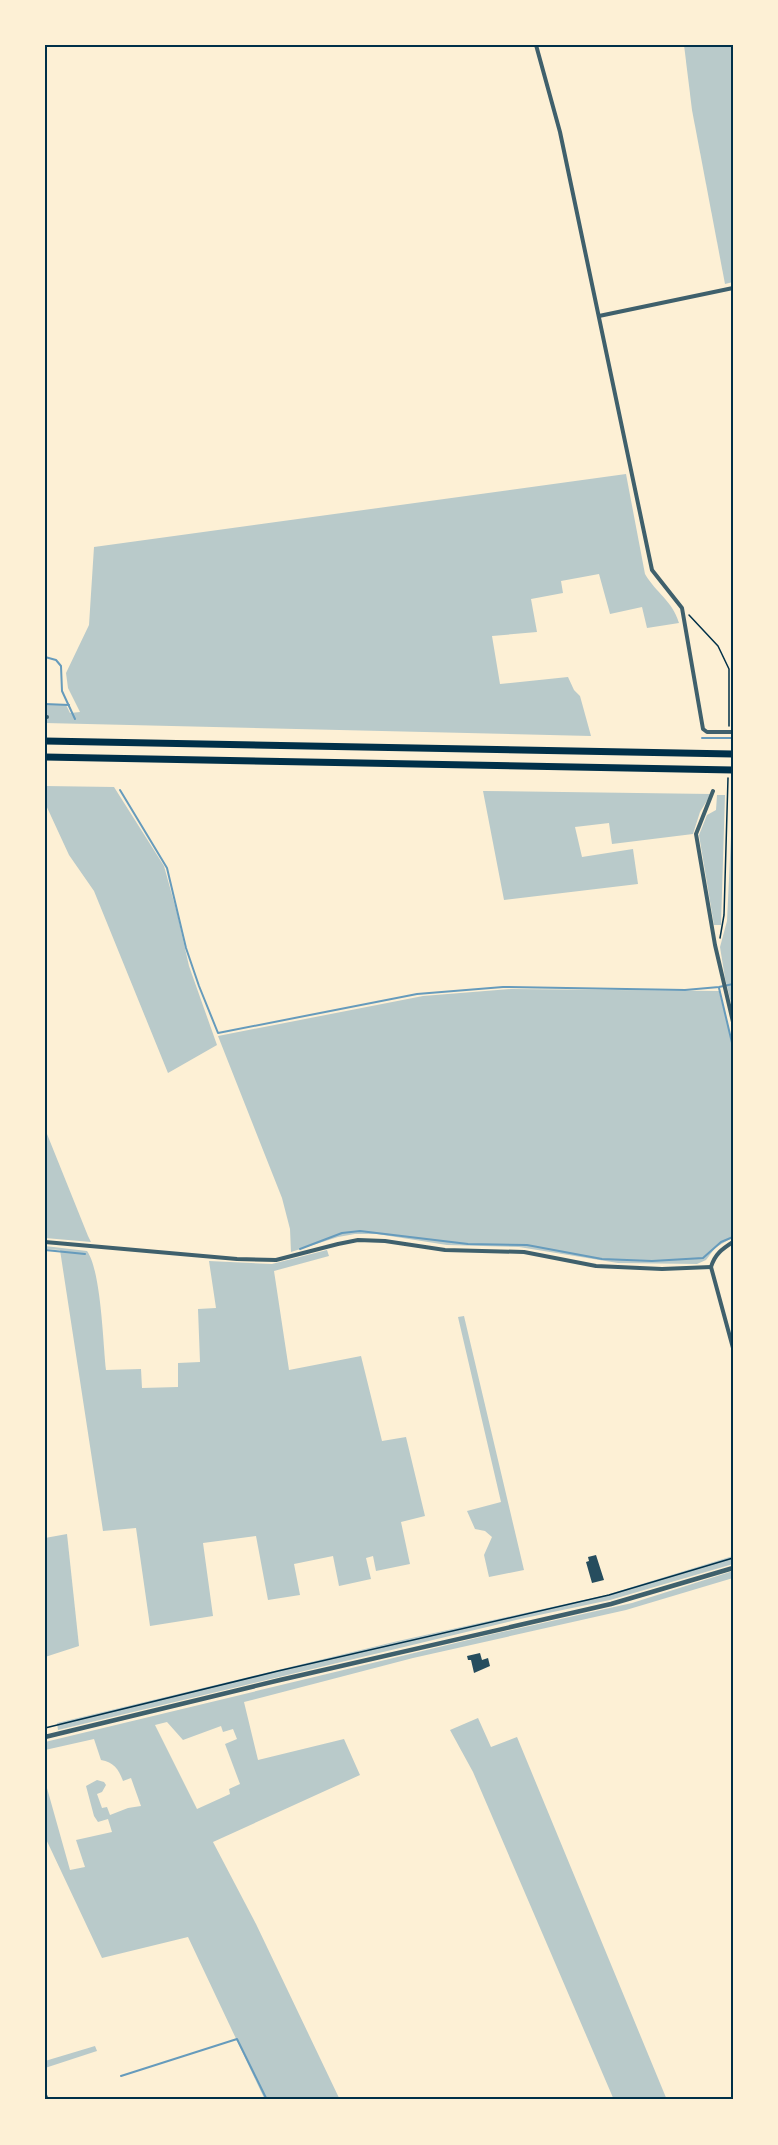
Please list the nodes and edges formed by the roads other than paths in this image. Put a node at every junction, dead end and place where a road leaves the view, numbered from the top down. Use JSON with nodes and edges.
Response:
{"nodes":[{"id":1,"x":536,"y":45,"type":"edge"},
{"id":2,"x":733,"y":288,"type":"edge"},
{"id":3,"x":599,"y":316,"type":"junction"},
{"id":4,"x":733,"y":732,"type":"edge"},
{"id":5,"x":45,"y":741,"type":"edge"},
{"id":6,"x":733,"y":754,"type":"edge"},
{"id":7,"x":45,"y":757,"type":"edge"},
{"id":8,"x":733,"y":770,"type":"edge"},
{"id":9,"x":713,"y":791,"type":"dead end"},
{"id":10,"x":733,"y":1022,"type":"edge"},
{"id":11,"x":45,"y":1242,"type":"edge"},
{"id":12,"x":733,"y":1242,"type":"edge"},
{"id":13,"x":711,"y":1267,"type":"junction"},
{"id":14,"x":733,"y":1348,"type":"edge"},
{"id":15,"x":733,"y":1568,"type":"edge"},
{"id":16,"x":45,"y":1737,"type":"edge"},
{"id":17,"x":45,"y":2095,"type":"edge"},
{"id":18,"x":47,"y":2100,"type":"edge"}],
"edges":[{"from":1,"to":3,"type":"street"},
{"from":2,"to":3,"type":"street"},
{"from":3,"to":4,"type":"street"},
{"from":5,"to":6,"type":"highway"},
{"from":7,"to":8,"type":"highway"},
{"from":9,"to":10,"type":"street"},
{"from":11,"to":13,"type":"street"},
{"from":12,"to":13,"type":"street"},
{"from":13,"to":14,"type":"street"},
{"from":15,"to":16,"type":"street"},
{"from":17,"to":18,"type":"street"}]}
